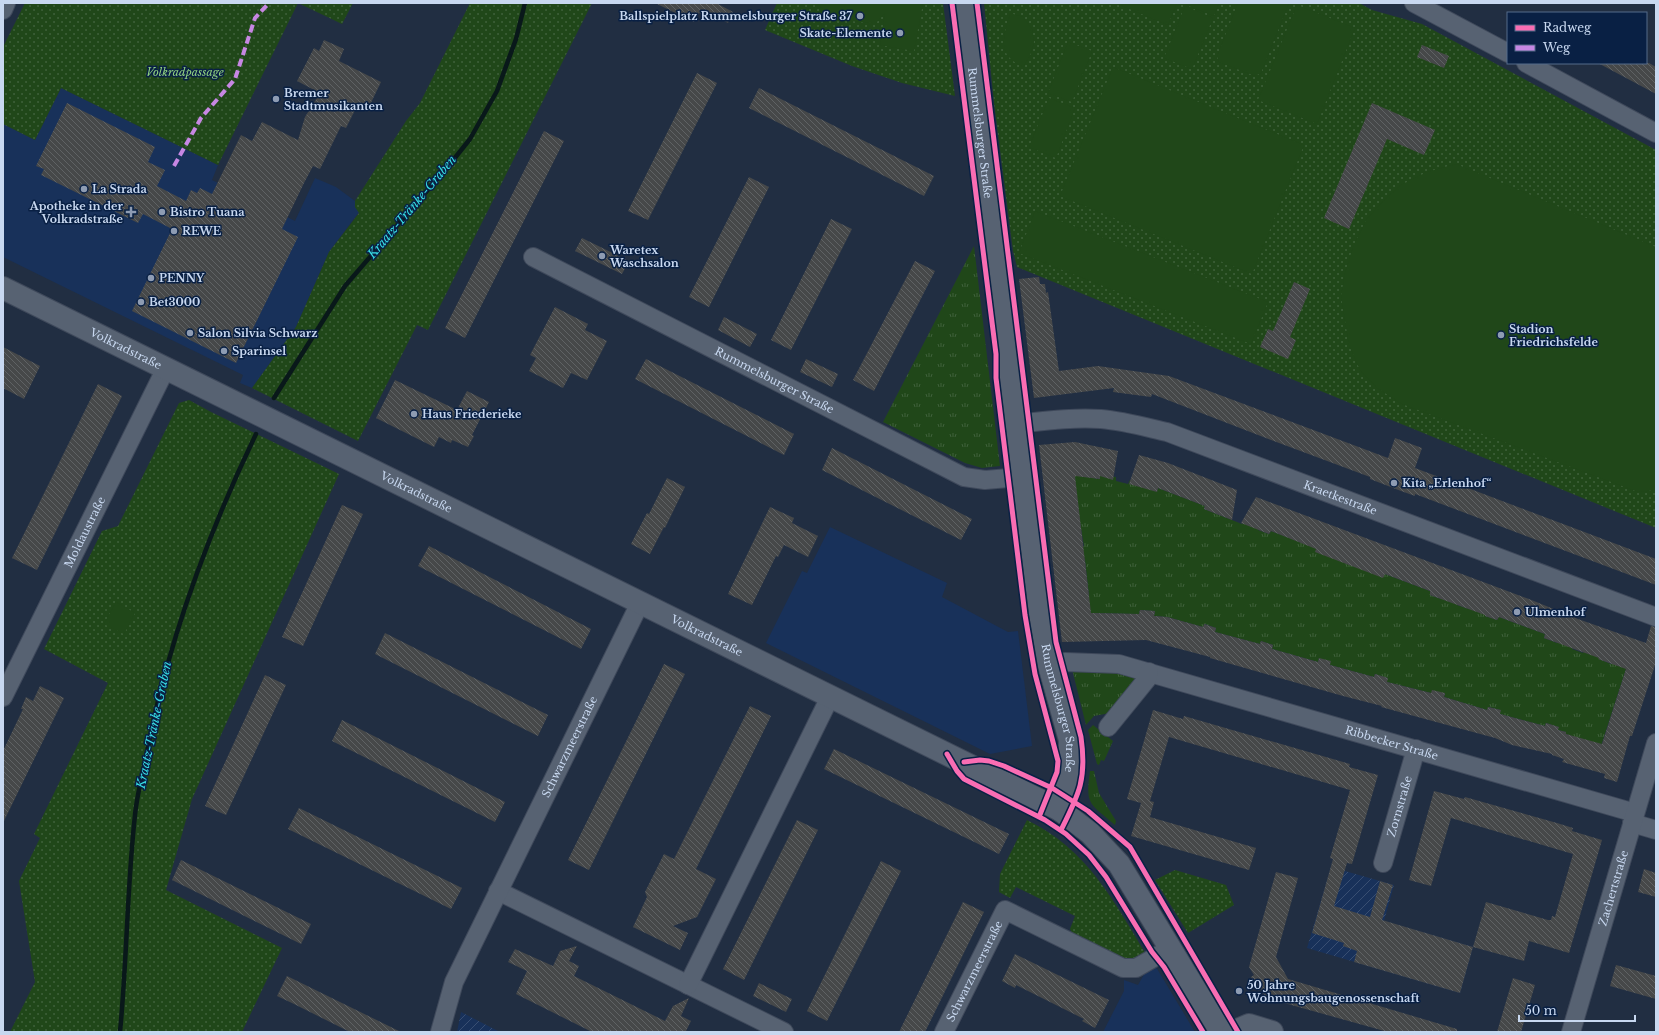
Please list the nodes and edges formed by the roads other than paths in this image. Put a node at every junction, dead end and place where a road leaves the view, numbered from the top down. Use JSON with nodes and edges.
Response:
{"nodes":[{"id":1,"x":6,"y":3,"type":"edge"},
{"id":2,"x":964,"y":3,"type":"edge"},
{"id":3,"x":1414,"y":3,"type":"edge"},
{"id":4,"x":3,"y":10,"type":"edge"},
{"id":5,"x":1507,"y":53,"type":"edge"},
{"id":6,"x":1528,"y":64,"type":"edge"},
{"id":7,"x":1656,"y":133,"type":"edge"},
{"id":8,"x":533,"y":257,"type":"dead end"},
{"id":9,"x":3,"y":288,"type":"edge"},
{"id":10,"x":166,"y":368,"type":"junction"},
{"id":11,"x":1016,"y":424,"type":"junction"},
{"id":12,"x":1022,"y":477,"type":"junction"},
{"id":13,"x":640,"y":603,"type":"junction"},
{"id":14,"x":1656,"y":616,"type":"edge"},
{"id":15,"x":1049,"y":665,"type":"junction"},
{"id":16,"x":1149,"y":672,"type":"junction"},
{"id":17,"x":830,"y":696,"type":"junction"},
{"id":18,"x":3,"y":697,"type":"edge"},
{"id":19,"x":1108,"y":727,"type":"dead end"},
{"id":20,"x":1656,"y":744,"type":"edge"},
{"id":21,"x":1416,"y":750,"type":"junction"},
{"id":22,"x":1060,"y":810,"type":"junction"},
{"id":23,"x":1633,"y":818,"type":"junction"},
{"id":24,"x":1656,"y":830,"type":"edge"},
{"id":25,"x":1383,"y":863,"type":"dead end"},
{"id":26,"x":498,"y":891,"type":"junction"},
{"id":27,"x":1171,"y":948,"type":"junction"},
{"id":28,"x":688,"y":985,"type":"junction"},
{"id":29,"x":440,"y":1032,"type":"edge"},
{"id":30,"x":784,"y":1032,"type":"edge"},
{"id":31,"x":944,"y":1032,"type":"edge"},
{"id":32,"x":1221,"y":1032,"type":"edge"},
{"id":33,"x":1234,"y":1032,"type":"edge"},
{"id":34,"x":1272,"y":1032,"type":"edge"},
{"id":35,"x":1571,"y":1032,"type":"edge"}],
"edges":[{"from":1,"to":4,"type":"street"},
{"from":2,"to":11,"type":"street","name":"Rummelsburger Straße"},
{"from":3,"to":5,"type":"street"},
{"from":6,"to":7,"type":"street"},
{"from":8,"to":12,"type":"street","name":"Rummelsburger Straße"},
{"from":9,"to":10,"type":"street","name":"Volkradstraße"},
{"from":10,"to":13,"type":"street","name":"Volkradstraße"},
{"from":10,"to":18,"type":"street","name":"Moldaustraße"},
{"from":11,"to":12,"type":"street","name":"Rummelsburger Straße"},
{"from":11,"to":14,"type":"street","name":"Kraetkestraße"},
{"from":12,"to":15,"type":"street","name":"Rummelsburger Straße"},
{"from":13,"to":17,"type":"street","name":"Volkradstraße"},
{"from":13,"to":26,"type":"street","name":"Schwarzmeerstraße"},
{"from":15,"to":16,"type":"street","name":"Ribbecker Straße"},
{"from":15,"to":22,"type":"street","name":"Rummelsburger Straße"},
{"from":16,"to":19,"type":"street"},
{"from":16,"to":21,"type":"street","name":"Ribbecker Straße"},
{"from":17,"to":22,"type":"street","name":"Volkradstraße"},
{"from":17,"to":28,"type":"street"},
{"from":20,"to":23,"type":"street","name":"Zachertstraße"},
{"from":21,"to":23,"type":"street","name":"Ribbecker Straße"},
{"from":21,"to":25,"type":"street","name":"Zornstraße"},
{"from":22,"to":27,"type":"street"},
{"from":23,"to":24,"type":"street","name":"Ribbecker Straße"},
{"from":23,"to":35,"type":"street","name":"Zachertstraße"},
{"from":26,"to":28,"type":"street"},
{"from":26,"to":29,"type":"street","name":"Schwarzmeerstraße"},
{"from":27,"to":31,"type":"street","name":"Schwarzmeerstraße"},
{"from":27,"to":32,"type":"street"},
{"from":28,"to":30,"type":"street"},
{"from":33,"to":34,"type":"street"}]}
